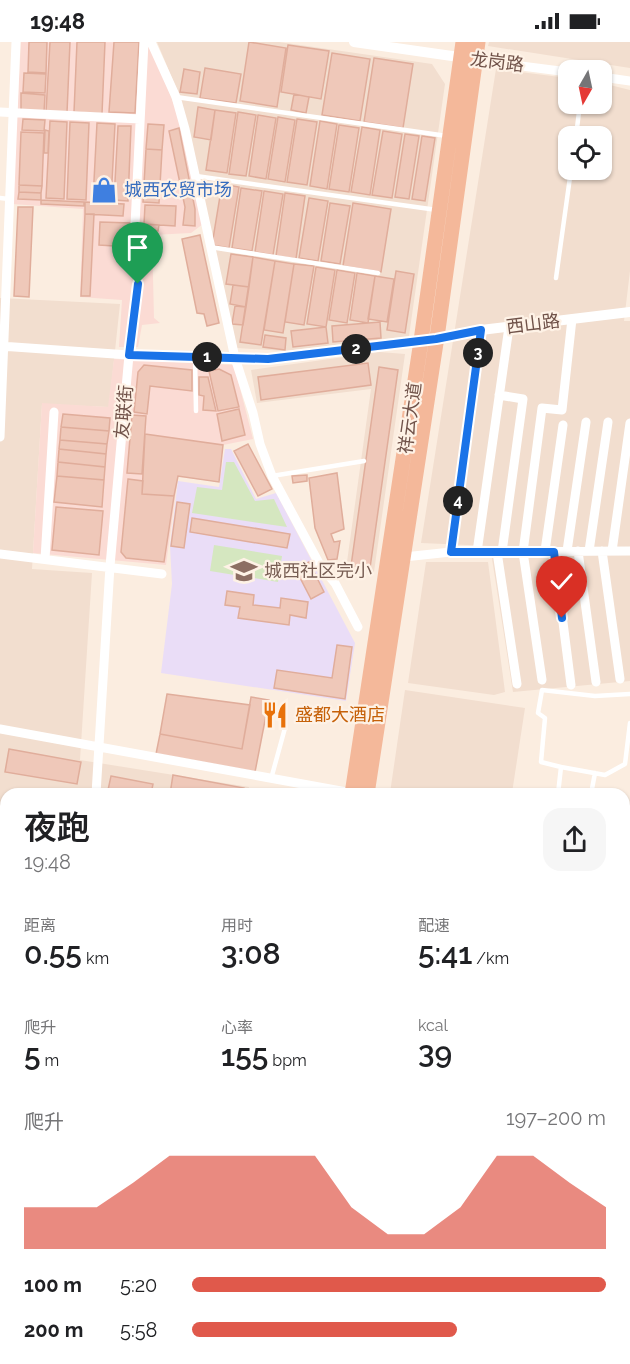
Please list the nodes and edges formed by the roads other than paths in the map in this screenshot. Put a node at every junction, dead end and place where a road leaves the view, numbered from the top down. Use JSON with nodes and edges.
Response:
{"nodes":[{"id":1,"x":16,"y":42,"type":"edge"},
{"id":2,"x":144,"y":42,"type":"edge"},
{"id":3,"x":151,"y":42,"type":"edge"},
{"id":4,"x":354,"y":42,"type":"edge"},
{"id":5,"x":463,"y":42,"type":"edge"},
{"id":6,"x":478,"y":42,"type":"edge"},
{"id":7,"x":369,"y":43,"type":"edge"},
{"id":8,"x":468,"y":59,"type":"junction"},
{"id":9,"x":558,"y":71,"type":"edge"},
{"id":10,"x":612,"y":78,"type":"edge"},
{"id":11,"x":630,"y":81,"type":"edge"},
{"id":12,"x":176,"y":97,"type":"junction"},
{"id":13,"x":0,"y":112,"type":"edge"},
{"id":14,"x":13,"y":113,"type":"junction"},
{"id":15,"x":141,"y":119,"type":"junction"},
{"id":16,"x":450,"y":136,"type":"junction"},
{"id":17,"x":196,"y":176,"type":"junction"},
{"id":18,"x":570,"y":180,"type":"edge"},
{"id":19,"x":5,"y":198,"type":"edge"},
{"id":20,"x":439,"y":211,"type":"junction"},
{"id":21,"x":210,"y":247,"type":"junction"},
{"id":22,"x":378,"y":273,"type":"dead end"},
{"id":23,"x":556,"y":278,"type":"dead end"},
{"id":24,"x":630,"y":312,"type":"edge"},
{"id":25,"x":572,"y":319,"type":"junction"},
{"id":26,"x":510,"y":327,"type":"junction"},
{"id":27,"x":481,"y":330,"type":"junction"},
{"id":28,"x":429,"y":340,"type":"junction"},
{"id":29,"x":2,"y":346,"type":"edge"},
{"id":30,"x":129,"y":355,"type":"junction"},
{"id":31,"x":195,"y":357,"type":"junction"},
{"id":32,"x":235,"y":358,"type":"junction"},
{"id":33,"x":500,"y":395,"type":"junction"},
{"id":34,"x":196,"y":411,"type":"dead end"},
{"id":35,"x":54,"y":412,"type":"dead end"},
{"id":36,"x":586,"y":422,"type":"dead end"},
{"id":37,"x":608,"y":422,"type":"dead end"},
{"id":38,"x":630,"y":423,"type":"edge"},
{"id":39,"x":563,"y":424,"type":"dead end"},
{"id":40,"x":0,"y":437,"type":"edge"},
{"id":41,"x":364,"y":461,"type":"dead end"},
{"id":42,"x":272,"y":476,"type":"junction"},
{"id":43,"x":602,"y":550,"type":"junction"},
{"id":44,"x":567,"y":551,"type":"junction"},
{"id":45,"x":578,"y":551,"type":"junction"},
{"id":46,"x":589,"y":551,"type":"junction"},
{"id":47,"x":612,"y":551,"type":"junction"},
{"id":48,"x":451,"y":552,"type":"junction"},
{"id":49,"x":477,"y":552,"type":"junction"},
{"id":50,"x":499,"y":552,"type":"junction"},
{"id":51,"x":523,"y":552,"type":"junction"},
{"id":52,"x":550,"y":552,"type":"junction"},
{"id":53,"x":0,"y":554,"type":"edge"},
{"id":54,"x":630,"y":554,"type":"edge"},
{"id":55,"x":404,"y":557,"type":"junction"},
{"id":56,"x":45,"y":559,"type":"junction"},
{"id":57,"x":110,"y":566,"type":"junction"},
{"id":58,"x":162,"y":574,"type":"dead end"},
{"id":59,"x":358,"y":627,"type":"dead end"},
{"id":60,"x":620,"y":679,"type":"dead end"},
{"id":61,"x":543,"y":680,"type":"dead end"},
{"id":62,"x":596,"y":682,"type":"dead end"},
{"id":63,"x":517,"y":684,"type":"dead end"},
{"id":64,"x":571,"y":685,"type":"dead end"},
{"id":65,"x":630,"y":694,"type":"edge"},
{"id":66,"x":630,"y":723,"type":"edge"},
{"id":67,"x":285,"y":728,"type":"dead end"},
{"id":68,"x":0,"y":729,"type":"edge"},
{"id":69,"x":99,"y":746,"type":"junction"},
{"id":70,"x":561,"y":767,"type":"junction"},
{"id":71,"x":595,"y":773,"type":"junction"},
{"id":72,"x":271,"y":779,"type":"junction"},
{"id":73,"x":96,"y":788,"type":"edge"},
{"id":74,"x":320,"y":788,"type":"edge"},
{"id":75,"x":353,"y":788,"type":"edge"},
{"id":76,"x":368,"y":788,"type":"edge"},
{"id":77,"x":559,"y":788,"type":"edge"},
{"id":78,"x":592,"y":788,"type":"edge"}],
"edges":[{"from":1,"to":14,"type":"street"},
{"from":2,"to":15,"type":"street","name":"友联街"},
{"from":3,"to":12,"type":"street"},
{"from":4,"to":7,"type":"street","name":"龙岗路"},
{"from":5,"to":8,"type":"highway","name":"祥云大道"},
{"from":6,"to":8,"type":"highway","name":"祥云大道"},
{"from":7,"to":8,"type":"street","name":"龙岗路"},
{"from":8,"to":9,"type":"street","name":"龙岗路"},
{"from":8,"to":16,"type":"highway","name":"祥云大道"},
{"from":8,"to":28,"type":"highway","name":"祥云大道"},
{"from":10,"to":11,"type":"street"},
{"from":12,"to":16,"type":"lane"},
{"from":12,"to":17,"type":"street"},
{"from":13,"to":14,"type":"street"},
{"from":14,"to":15,"type":"street"},
{"from":14,"to":19,"type":"street"},
{"from":15,"to":30,"type":"street","name":"友联街"},
{"from":16,"to":20,"type":"highway","name":"祥云大道"},
{"from":17,"to":20,"type":"lane"},
{"from":17,"to":21,"type":"street"},
{"from":18,"to":23,"type":"lane"},
{"from":19,"to":29,"type":"street"},
{"from":20,"to":28,"type":"highway","name":"祥云大道"},
{"from":21,"to":22,"type":"lane"},
{"from":21,"to":32,"type":"street"},
{"from":24,"to":25,"type":"street","name":"西山路"},
{"from":25,"to":26,"type":"street","name":"西山路"},
{"from":25,"to":51,"type":"street"},
{"from":26,"to":27,"type":"street","name":"西山路"},
{"from":26,"to":33,"type":"street"},
{"from":27,"to":28,"type":"street","name":"西山路"},
{"from":27,"to":48,"type":"street"},
{"from":28,"to":32,"type":"street"},
{"from":28,"to":55,"type":"highway","name":"祥云大道"},
{"from":28,"to":75,"type":"highway","name":"祥云大道"},
{"from":29,"to":30,"type":"street"},
{"from":29,"to":40,"type":"street"},
{"from":30,"to":31,"type":"street"},
{"from":30,"to":57,"type":"street","name":"友联街"},
{"from":31,"to":32,"type":"street"},
{"from":31,"to":34,"type":"lane"},
{"from":32,"to":42,"type":"street"},
{"from":33,"to":49,"type":"street"},
{"from":33,"to":50,"type":"street"},
{"from":35,"to":56,"type":"street"},
{"from":36,"to":44,"type":"street"},
{"from":37,"to":46,"type":"street"},
{"from":38,"to":47,"type":"street"},
{"from":39,"to":52,"type":"street"},
{"from":41,"to":42,"type":"lane"},
{"from":42,"to":59,"type":"street"},
{"from":43,"to":46,"type":"street"},
{"from":43,"to":47,"type":"street"},
{"from":43,"to":60,"type":"street"},
{"from":44,"to":45,"type":"street"},
{"from":44,"to":52,"type":"street"},
{"from":45,"to":46,"type":"street"},
{"from":45,"to":62,"type":"street"},
{"from":47,"to":54,"type":"street"},
{"from":48,"to":49,"type":"street"},
{"from":48,"to":55,"type":"street"},
{"from":49,"to":50,"type":"street"},
{"from":50,"to":51,"type":"street"},
{"from":50,"to":63,"type":"street"},
{"from":51,"to":52,"type":"street"},
{"from":51,"to":61,"type":"street"},
{"from":52,"to":64,"type":"street"},
{"from":53,"to":56,"type":"street"},
{"from":55,"to":76,"type":"highway","name":"祥云大道"},
{"from":56,"to":57,"type":"street"},
{"from":57,"to":58,"type":"street"},
{"from":57,"to":69,"type":"street","name":"友联街"},
{"from":65,"to":70,"type":"lane"},
{"from":66,"to":71,"type":"lane"},
{"from":67,"to":72,"type":"lane"},
{"from":68,"to":69,"type":"street"},
{"from":69,"to":72,"type":"street"},
{"from":69,"to":73,"type":"street","name":"友联街"},
{"from":70,"to":71,"type":"lane"},
{"from":70,"to":77,"type":"lane"},
{"from":71,"to":78,"type":"lane"},
{"from":72,"to":74,"type":"street"}]}
